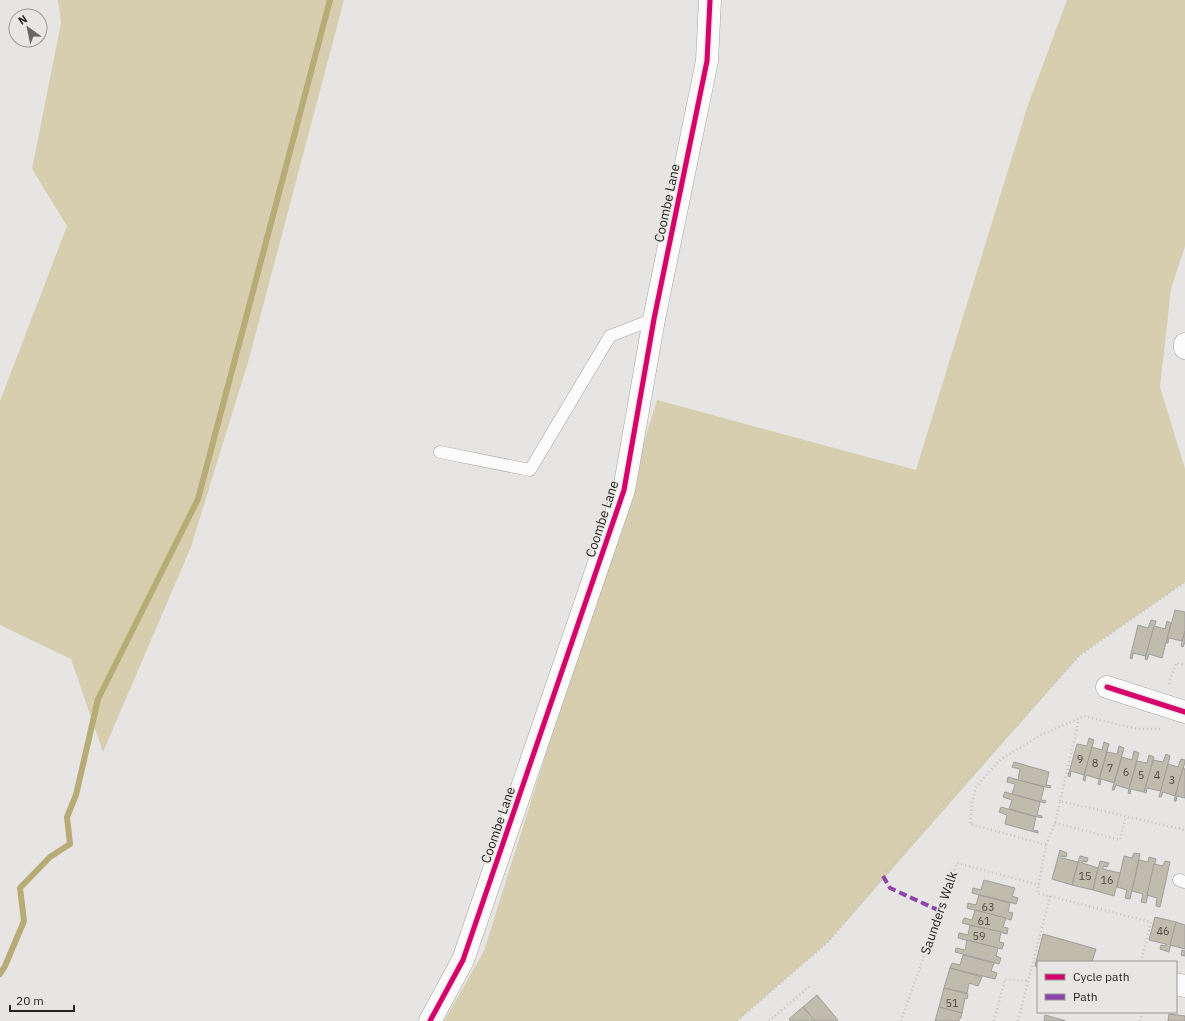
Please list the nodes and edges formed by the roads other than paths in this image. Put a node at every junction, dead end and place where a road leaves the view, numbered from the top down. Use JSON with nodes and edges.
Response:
{"nodes":[{"id":1,"x":710,"y":0,"type":"edge"},
{"id":2,"x":654,"y":319,"type":"junction"},
{"id":3,"x":1185,"y":344,"type":"edge"},
{"id":4,"x":1185,"y":348,"type":"edge"},
{"id":5,"x":440,"y":452,"type":"dead end"},
{"id":6,"x":1107,"y":687,"type":"dead end"},
{"id":7,"x":1185,"y":712,"type":"edge"},
{"id":8,"x":430,"y":1021,"type":"edge"}],
"edges":[{"from":1,"to":2,"type":"street","name":"Coombe Lane"},
{"from":2,"to":5,"type":"lane"},
{"from":2,"to":8,"type":"street","name":"Coombe Lane"},
{"from":3,"to":4,"type":"street"},
{"from":6,"to":7,"type":"street"}]}
